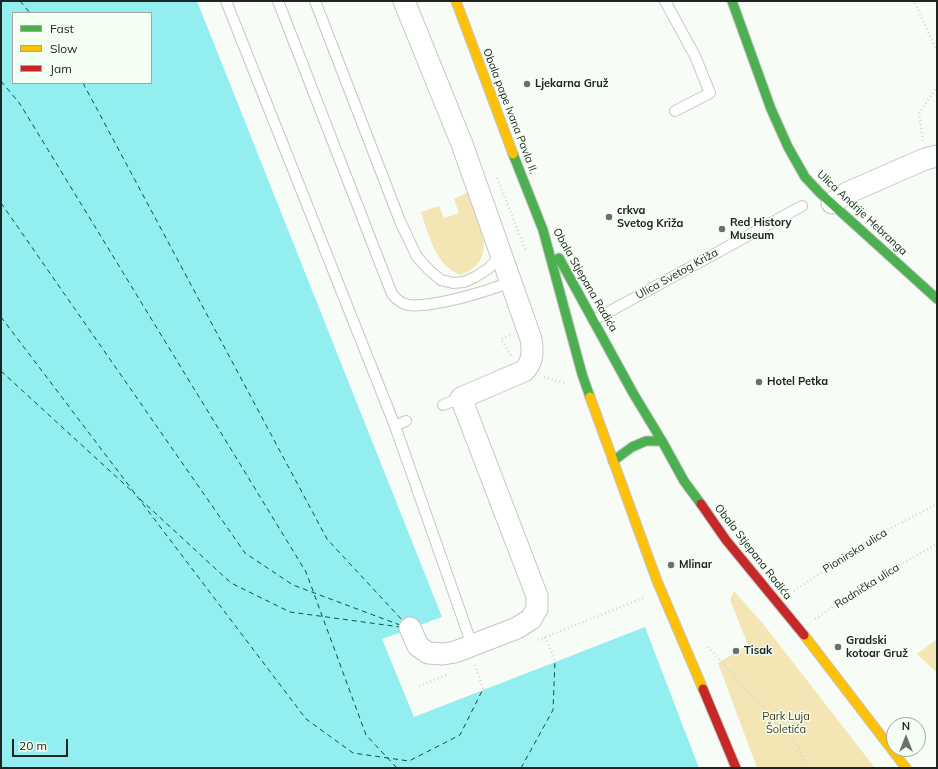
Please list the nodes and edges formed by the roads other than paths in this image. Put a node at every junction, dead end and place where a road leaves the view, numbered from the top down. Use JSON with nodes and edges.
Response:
{"nodes":[{"id":1,"x":226,"y":1,"type":"edge"},
{"id":2,"x":278,"y":1,"type":"edge"},
{"id":3,"x":315,"y":1,"type":"edge"},
{"id":4,"x":404,"y":1,"type":"edge"},
{"id":5,"x":456,"y":1,"type":"edge"},
{"id":6,"x":665,"y":1,"type":"edge"},
{"id":7,"x":732,"y":1,"type":"edge"},
{"id":8,"x":675,"y":111,"type":"dead end"},
{"id":9,"x":931,"y":157,"type":"edge"},
{"id":10,"x":832,"y":203,"type":"junction"},
{"id":11,"x":802,"y":206,"type":"dead end"},
{"id":12,"x":543,"y":230,"type":"junction"},
{"id":13,"x":501,"y":255,"type":"junction"},
{"id":14,"x":511,"y":282,"type":"junction"},
{"id":15,"x":937,"y":299,"type":"edge"},
{"id":16,"x":594,"y":320,"type":"junction"},
{"id":17,"x":406,"y":421,"type":"dead end"},
{"id":18,"x":395,"y":426,"type":"junction"},
{"id":19,"x":662,"y":440,"type":"junction"},
{"id":20,"x":613,"y":461,"type":"junction"},
{"id":21,"x":410,"y":628,"type":"dead end"},
{"id":22,"x":472,"y":645,"type":"junction"},
{"id":23,"x":736,"y":768,"type":"edge"},
{"id":24,"x":906,"y":768,"type":"edge"}],
"edges":[{"from":1,"to":18,"type":"lane"},
{"from":2,"to":14,"type":"lane"},
{"from":3,"to":13,"type":"lane"},
{"from":4,"to":13,"type":"street"},
{"from":5,"to":12,"type":"main road","name":"Obala pape Ivana Pavla II."},
{"from":6,"to":8,"type":"lane"},
{"from":7,"to":10,"type":"main road","name":"Ulica Andrije Hebranga"},
{"from":9,"to":10,"type":"street"},
{"from":10,"to":15,"type":"main road","name":"Ulica Andrije Hebranga"},
{"from":11,"to":16,"type":"lane","name":"Ulica Svetog Križa"},
{"from":12,"to":16,"type":"main road","name":"Obala Stjepana Radića"},
{"from":12,"to":20,"type":"main road","name":"Obala Stjepana Radića"},
{"from":13,"to":14,"type":"street"},
{"from":14,"to":22,"type":"street"},
{"from":16,"to":19,"type":"main road","name":"Obala Stjepana Radića"},
{"from":17,"to":18,"type":"lane"},
{"from":18,"to":22,"type":"lane"},
{"from":19,"to":20,"type":"main road"},
{"from":19,"to":24,"type":"main road","name":"Obala Stjepana Radića"},
{"from":20,"to":23,"type":"main road","name":"Obala Stjepana Radića"},
{"from":21,"to":22,"type":"street"}]}
